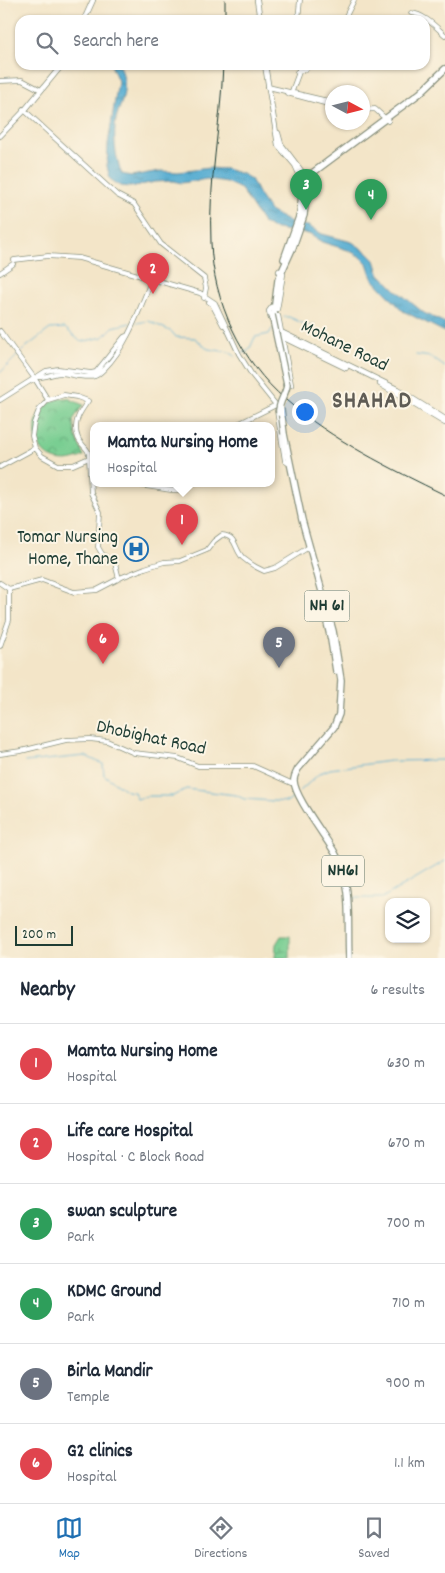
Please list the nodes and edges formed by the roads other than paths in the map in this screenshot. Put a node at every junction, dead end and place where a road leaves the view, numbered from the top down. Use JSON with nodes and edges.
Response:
{"nodes":[{"id":1,"x":94,"y":0,"type":"edge"},
{"id":2,"x":258,"y":0,"type":"edge"},
{"id":3,"x":299,"y":0,"type":"edge"},
{"id":4,"x":354,"y":0,"type":"edge"},
{"id":5,"x":87,"y":15,"type":"edge"},
{"id":6,"x":260,"y":15,"type":"edge"},
{"id":7,"x":298,"y":15,"type":"edge"},
{"id":8,"x":346,"y":15,"type":"edge"},
{"id":9,"x":430,"y":23,"type":"edge"},
{"id":10,"x":430,"y":25,"type":"edge"},
{"id":11,"x":445,"y":37,"type":"edge"},
{"id":12,"x":445,"y":69,"type":"edge"},
{"id":13,"x":54,"y":70,"type":"edge"},
{"id":14,"x":57,"y":70,"type":"edge"},
{"id":15,"x":267,"y":70,"type":"edge"},
{"id":16,"x":303,"y":70,"type":"edge"},
{"id":17,"x":298,"y":72,"type":"joint"},
{"id":18,"x":445,"y":73,"type":"edge"},
{"id":19,"x":0,"y":80,"type":"edge"},
{"id":20,"x":270,"y":88,"type":"junction"},
{"id":21,"x":40,"y":89,"type":"junction"},
{"id":22,"x":291,"y":92,"type":"junction"},
{"id":23,"x":325,"y":102,"type":"edge"},
{"id":24,"x":23,"y":110,"type":"junction"},
{"id":25,"x":370,"y":111,"type":"edge"},
{"id":26,"x":386,"y":120,"type":"junction"},
{"id":27,"x":0,"y":135,"type":"edge"},
{"id":28,"x":306,"y":180,"type":"junction"},
{"id":29,"x":280,"y":271,"type":"junction"},
{"id":30,"x":0,"y":272,"type":"edge"},
{"id":31,"x":151,"y":279,"type":"junction"},
{"id":32,"x":204,"y":297,"type":"junction"},
{"id":33,"x":272,"y":310,"type":"junction"},
{"id":34,"x":0,"y":331,"type":"edge"},
{"id":35,"x":281,"y":335,"type":"junction"},
{"id":36,"x":37,"y":378,"type":"junction"},
{"id":37,"x":0,"y":400,"type":"edge"},
{"id":38,"x":48,"y":400,"type":"junction"},
{"id":39,"x":275,"y":405,"type":"junction"},
{"id":40,"x":445,"y":419,"type":"edge"},
{"id":41,"x":242,"y":422,"type":"edge"},
{"id":42,"x":445,"y":423,"type":"edge"},
{"id":43,"x":35,"y":448,"type":"junction"},
{"id":44,"x":90,"y":455,"type":"edge"},
{"id":45,"x":288,"y":456,"type":"junction"},
{"id":46,"x":288,"y":464,"type":"junction"},
{"id":47,"x":0,"y":467,"type":"edge"},
{"id":48,"x":293,"y":478,"type":"junction"},
{"id":49,"x":91,"y":487,"type":"edge"},
{"id":50,"x":152,"y":487,"type":"edge"},
{"id":51,"x":185,"y":487,"type":"edge"},
{"id":52,"x":296,"y":499,"type":"junction"},
{"id":53,"x":308,"y":547,"type":"junction"},
{"id":54,"x":299,"y":554,"type":"junction"},
{"id":55,"x":310,"y":555,"type":"junction"},
{"id":56,"x":119,"y":578,"type":"junction"},
{"id":57,"x":0,"y":583,"type":"edge"},
{"id":58,"x":8,"y":589,"type":"junction"},
{"id":59,"x":0,"y":646,"type":"edge"},
{"id":60,"x":0,"y":754,"type":"edge"},
{"id":61,"x":292,"y":783,"type":"junction"},
{"id":62,"x":349,"y":958,"type":"edge"}],
"edges":[{"from":1,"to":5,"type":"main road"},
{"from":2,"to":6,"type":"main road"},
{"from":3,"to":7,"type":"street"},
{"from":4,"to":8,"type":"street"},
{"from":9,"to":11,"type":"street"},
{"from":10,"to":11,"type":"street"},
{"from":12,"to":26,"type":"highway"},
{"from":13,"to":21,"type":"main road"},
{"from":14,"to":21,"type":"main road"},
{"from":15,"to":20,"type":"main road"},
{"from":16,"to":17,"type":"street"},
{"from":17,"to":22,"type":"street"},
{"from":18,"to":26,"type":"highway"},
{"from":19,"to":21,"type":"street"},
{"from":20,"to":22,"type":"street"},
{"from":20,"to":28,"type":"main road"},
{"from":21,"to":24,"type":"main road"},
{"from":22,"to":23,"type":"street"},
{"from":24,"to":27,"type":"main road"},
{"from":24,"to":32,"type":"street"},
{"from":25,"to":26,"type":"street"},
{"from":26,"to":28,"type":"highway"},
{"from":28,"to":29,"type":"highway","number":"NH 61"},
{"from":29,"to":33,"type":"highway","number":"NH 61"},
{"from":29,"to":35,"type":"main road"},
{"from":30,"to":31,"type":"street"},
{"from":31,"to":32,"type":"street"},
{"from":31,"to":36,"type":"street"},
{"from":32,"to":39,"type":"street"},
{"from":33,"to":35,"type":"main road"},
{"from":33,"to":45,"type":"highway","number":"NH 61","bridge":true},
{"from":34,"to":36,"type":"street"},
{"from":35,"to":40,"type":"main road","name":"Mohane Road"},
{"from":35,"to":42,"type":"main road","name":"Mohane Road"},
{"from":36,"to":37,"type":"street"},
{"from":36,"to":38,"type":"street"},
{"from":38,"to":43,"type":"street"},
{"from":38,"to":44,"type":"street"},
{"from":39,"to":41,"type":"street"},
{"from":39,"to":46,"type":"street"},
{"from":39,"to":48,"type":"street"},
{"from":43,"to":44,"type":"street"},
{"from":43,"to":47,"type":"street"},
{"from":45,"to":46,"type":"highway","number":"NH 61"},
{"from":45,"to":48,"type":"highway","number":"NH 61"},
{"from":46,"to":52,"type":"highway","number":"NH 61"},
{"from":48,"to":52,"type":"highway","number":"NH 61"},
{"from":49,"to":56,"type":"street"},
{"from":50,"to":51,"type":"street"},
{"from":52,"to":53,"type":"highway","number":"NH 61"},
{"from":53,"to":54,"type":"street"},
{"from":53,"to":55,"type":"highway","number":"NH 61"},
{"from":54,"to":55,"type":"street"},
{"from":54,"to":56,"type":"street"},
{"from":55,"to":61,"type":"highway","number":"NH 61"},
{"from":56,"to":58,"type":"street"},
{"from":57,"to":58,"type":"street"},
{"from":58,"to":59,"type":"street"},
{"from":60,"to":61,"type":"street","name":"Dhobighat Road"},
{"from":61,"to":62,"type":"highway","number":"NH61"}]}
